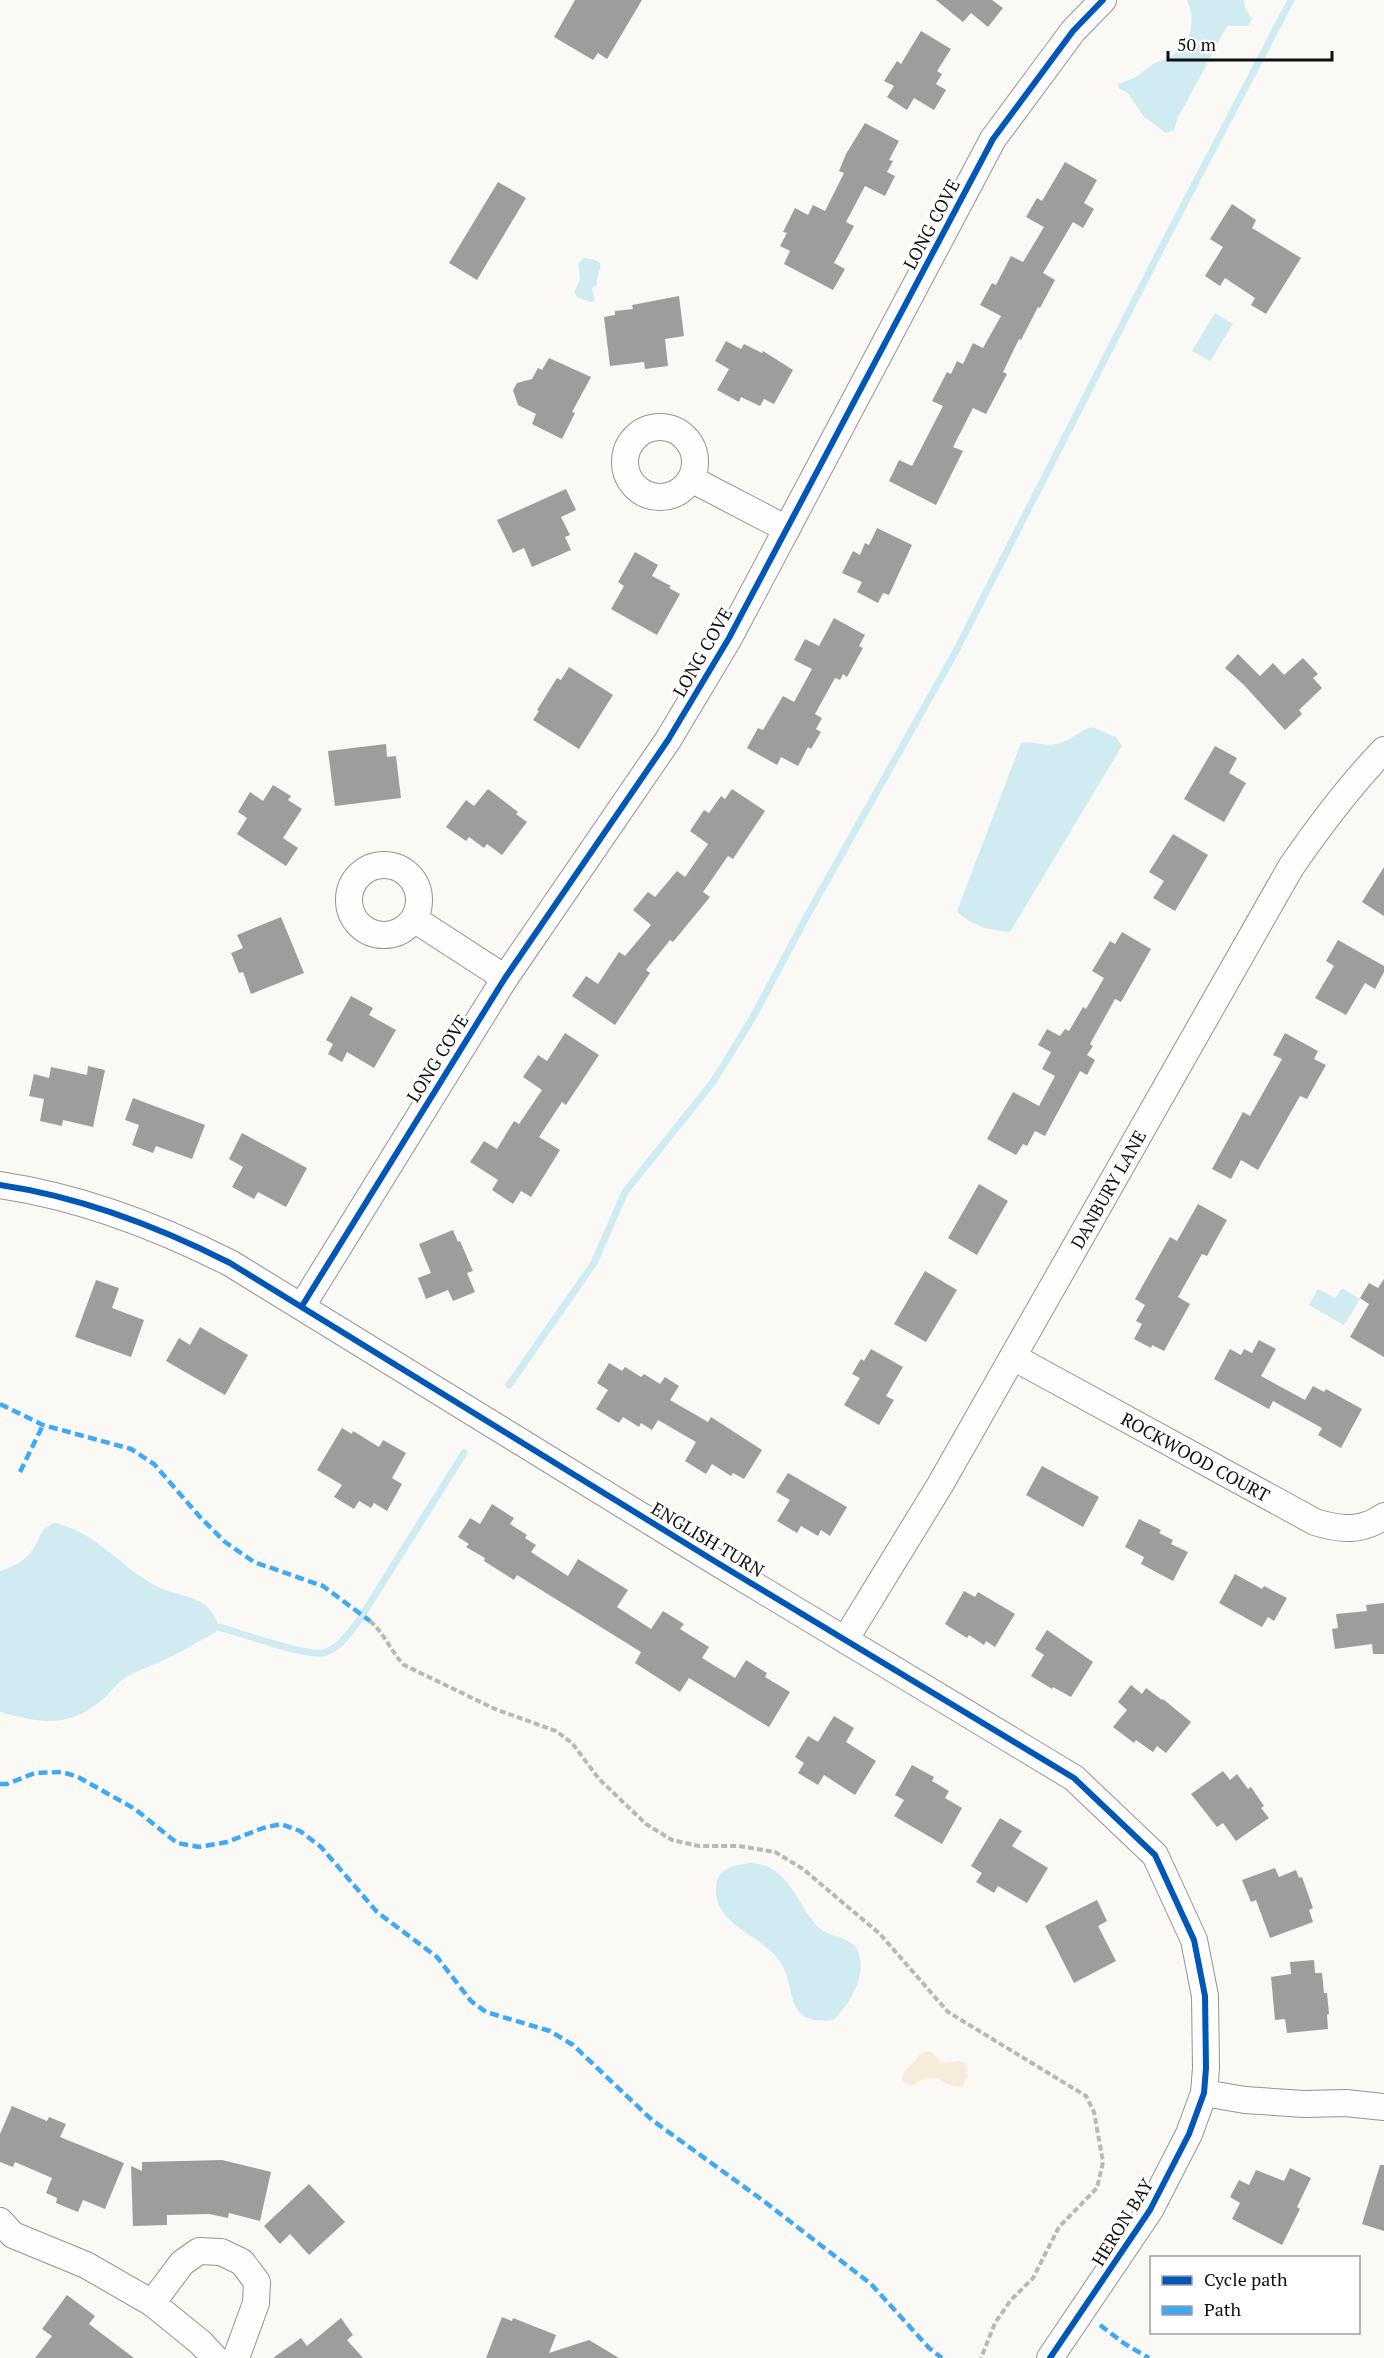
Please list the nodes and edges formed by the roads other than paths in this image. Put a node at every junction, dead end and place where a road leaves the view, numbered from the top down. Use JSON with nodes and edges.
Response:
{"nodes":[{"id":1,"x":1103,"y":0,"type":"edge"},
{"id":2,"x":691,"y":479,"type":"dead end"},
{"id":3,"x":787,"y":529,"type":"junction"},
{"id":4,"x":1384,"y":750,"type":"edge"},
{"id":5,"x":414,"y":919,"type":"dead end"},
{"id":6,"x":505,"y":978,"type":"junction"},
{"id":7,"x":0,"y":1185,"type":"edge"},
{"id":8,"x":302,"y":1306,"type":"junction"},
{"id":9,"x":1012,"y":1357,"type":"junction"},
{"id":10,"x":1384,"y":1516,"type":"edge"},
{"id":11,"x":845,"y":1640,"type":"junction"},
{"id":12,"x":1204,"y":2093,"type":"junction"},
{"id":13,"x":1384,"y":2107,"type":"edge"},
{"id":14,"x":4,"y":2232,"type":"edge"},
{"id":15,"x":152,"y":2303,"type":"junction"},
{"id":16,"x":215,"y":2358,"type":"edge"},
{"id":17,"x":236,"y":2358,"type":"edge"},
{"id":18,"x":1050,"y":2358,"type":"edge"}],
"edges":[{"from":1,"to":3,"type":"street","name":"LONG COVE"},
{"from":2,"to":3,"type":"street"},
{"from":3,"to":6,"type":"street","name":"LONG COVE"},
{"from":4,"to":9,"type":"street","name":"DANBURY LANE"},
{"from":5,"to":6,"type":"street"},
{"from":6,"to":8,"type":"street","name":"LONG COVE"},
{"from":7,"to":8,"type":"street","name":"ENGLISH TURN"},
{"from":8,"to":11,"type":"street","name":"ENGLISH TURN"},
{"from":9,"to":10,"type":"street","name":"ROCKWOOD COURT"},
{"from":9,"to":11,"type":"street","name":"DANBURY LANE"},
{"from":11,"to":12,"type":"street","name":"ENGLISH TURN"},
{"from":12,"to":13,"type":"street"},
{"from":12,"to":18,"type":"street","name":"HERON BAY"},
{"from":14,"to":15,"type":"street"},
{"from":15,"to":16,"type":"street"},
{"from":15,"to":17,"type":"street"}]}
